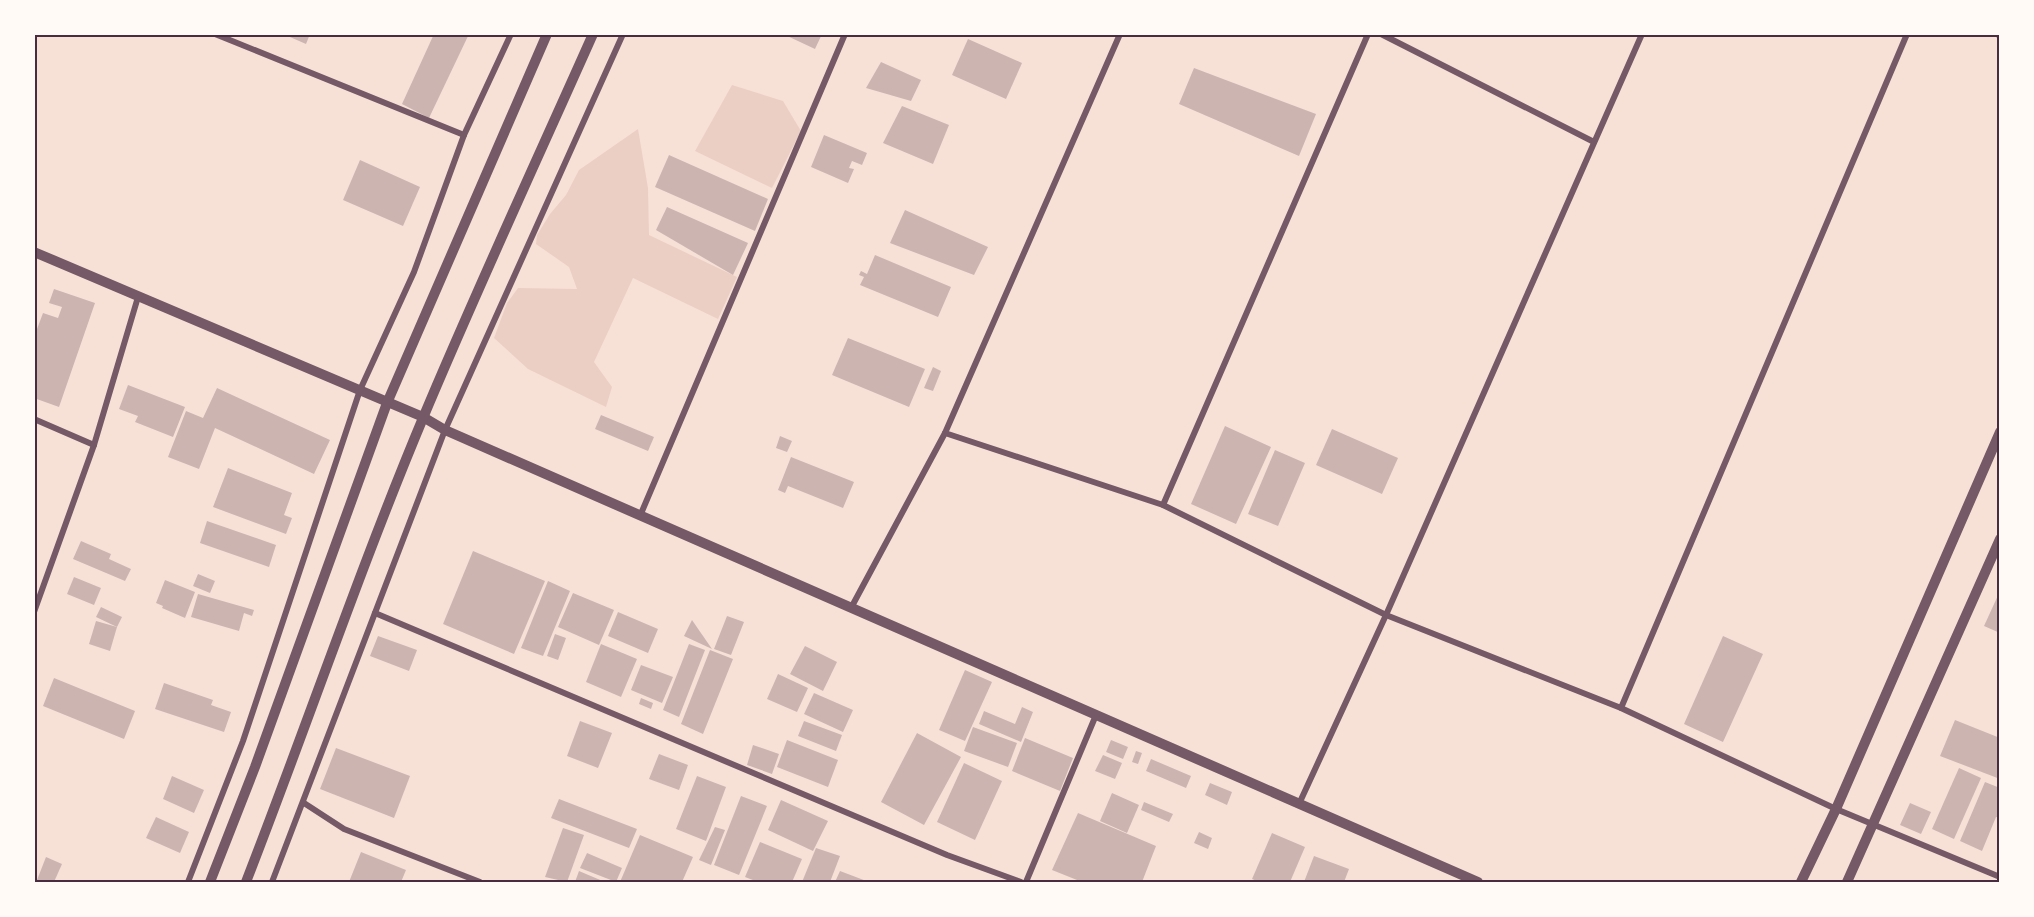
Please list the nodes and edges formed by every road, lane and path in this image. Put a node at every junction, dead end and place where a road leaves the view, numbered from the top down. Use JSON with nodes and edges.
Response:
{"nodes":[{"id":1,"x":215,"y":34,"type":"edge"},
{"id":2,"x":511,"y":34,"type":"edge"},
{"id":3,"x":547,"y":34,"type":"edge"},
{"id":4,"x":592,"y":34,"type":"edge"},
{"id":5,"x":623,"y":34,"type":"edge"},
{"id":6,"x":845,"y":34,"type":"edge"},
{"id":7,"x":1120,"y":34,"type":"edge"},
{"id":8,"x":1368,"y":34,"type":"edge"},
{"id":9,"x":1381,"y":34,"type":"edge"},
{"id":10,"x":1642,"y":34,"type":"edge"},
{"id":11,"x":1907,"y":34,"type":"edge"},
{"id":12,"x":464,"y":135,"type":"junction"},
{"id":13,"x":1594,"y":142,"type":"junction"},
{"id":14,"x":34,"y":252,"type":"edge"},
{"id":15,"x":138,"y":297,"type":"junction"},
{"id":16,"x":360,"y":390,"type":"junction"},
{"id":17,"x":387,"y":403,"type":"junction"},
{"id":18,"x":423,"y":417,"type":"junction"},
{"id":19,"x":34,"y":419,"type":"edge"},
{"id":20,"x":445,"y":430,"type":"junction"},
{"id":21,"x":2000,"y":432,"type":"edge"},
{"id":22,"x":945,"y":433,"type":"junction"},
{"id":23,"x":94,"y":445,"type":"junction"},
{"id":24,"x":1164,"y":505,"type":"junction"},
{"id":25,"x":640,"y":516,"type":"junction"},
{"id":26,"x":2000,"y":539,"type":"edge"},
{"id":27,"x":851,"y":608,"type":"junction"},
{"id":28,"x":34,"y":612,"type":"edge"},
{"id":29,"x":375,"y":613,"type":"junction"},
{"id":30,"x":1386,"y":615,"type":"junction"},
{"id":31,"x":1621,"y":708,"type":"junction"},
{"id":32,"x":1096,"y":715,"type":"junction"},
{"id":33,"x":304,"y":803,"type":"junction"},
{"id":34,"x":1299,"y":804,"type":"junction"},
{"id":35,"x":1836,"y":809,"type":"junction"},
{"id":36,"x":1874,"y":825,"type":"junction"},
{"id":37,"x":2000,"y":877,"type":"edge"},
{"id":38,"x":188,"y":882,"type":"edge"},
{"id":39,"x":210,"y":882,"type":"edge"},
{"id":40,"x":246,"y":882,"type":"edge"},
{"id":41,"x":272,"y":882,"type":"edge"},
{"id":42,"x":480,"y":882,"type":"edge"},
{"id":43,"x":1021,"y":882,"type":"edge"},
{"id":44,"x":1026,"y":882,"type":"edge"},
{"id":45,"x":1478,"y":882,"type":"edge"},
{"id":46,"x":1801,"y":882,"type":"edge"},
{"id":47,"x":1847,"y":882,"type":"edge"}],
"edges":[{"from":1,"to":12,"type":"street"},
{"from":2,"to":12,"type":"street"},
{"from":3,"to":17,"type":"street"},
{"from":4,"to":18,"type":"street"},
{"from":5,"to":20,"type":"street"},
{"from":6,"to":25,"type":"street"},
{"from":7,"to":22,"type":"street"},
{"from":8,"to":24,"type":"street"},
{"from":9,"to":13,"type":"street"},
{"from":10,"to":13,"type":"street"},
{"from":11,"to":31,"type":"street"},
{"from":12,"to":16,"type":"street"},
{"from":13,"to":30,"type":"street"},
{"from":14,"to":15,"type":"street"},
{"from":15,"to":16,"type":"street"},
{"from":15,"to":23,"type":"street"},
{"from":16,"to":17,"type":"street"},
{"from":16,"to":38,"type":"street"},
{"from":17,"to":18,"type":"street"},
{"from":17,"to":39,"type":"street"},
{"from":18,"to":20,"type":"street"},
{"from":18,"to":40,"type":"street"},
{"from":19,"to":23,"type":"street"},
{"from":20,"to":25,"type":"street"},
{"from":20,"to":29,"type":"street"},
{"from":21,"to":35,"type":"street"},
{"from":22,"to":24,"type":"street"},
{"from":22,"to":27,"type":"street"},
{"from":23,"to":28,"type":"street"},
{"from":24,"to":30,"type":"street"},
{"from":25,"to":27,"type":"street"},
{"from":26,"to":36,"type":"street"},
{"from":27,"to":32,"type":"street"},
{"from":29,"to":33,"type":"street"},
{"from":29,"to":43,"type":"street"},
{"from":30,"to":31,"type":"street"},
{"from":30,"to":34,"type":"street"},
{"from":31,"to":35,"type":"street"},
{"from":32,"to":34,"type":"street"},
{"from":32,"to":44,"type":"street"},
{"from":33,"to":41,"type":"street"},
{"from":33,"to":42,"type":"street"},
{"from":34,"to":45,"type":"street"},
{"from":35,"to":36,"type":"street"},
{"from":35,"to":46,"type":"street"},
{"from":36,"to":37,"type":"street"},
{"from":36,"to":47,"type":"street"}]}
